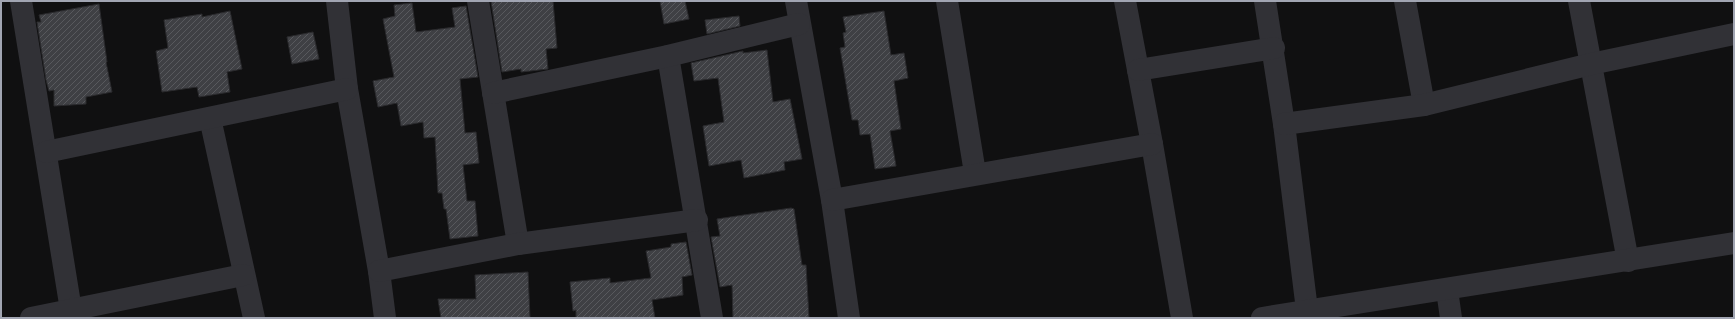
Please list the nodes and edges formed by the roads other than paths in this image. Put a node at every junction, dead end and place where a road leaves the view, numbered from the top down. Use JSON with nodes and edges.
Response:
{"nodes":[{"id":1,"x":21,"y":1,"type":"edge"},
{"id":2,"x":337,"y":1,"type":"edge"},
{"id":3,"x":478,"y":1,"type":"edge"},
{"id":4,"x":796,"y":1,"type":"edge"},
{"id":5,"x":1125,"y":1,"type":"edge"},
{"id":6,"x":1266,"y":1,"type":"edge"},
{"id":7,"x":1405,"y":1,"type":"edge"},
{"id":8,"x":1579,"y":1,"type":"edge"},
{"id":9,"x":953,"y":2,"type":"edge"},
{"id":10,"x":799,"y":24,"type":"junction"},
{"id":11,"x":1734,"y":34,"type":"edge"},
{"id":12,"x":1274,"y":48,"type":"junction"},
{"id":13,"x":668,"y":56,"type":"junction"},
{"id":14,"x":1591,"y":64,"type":"junction"},
{"id":15,"x":1138,"y":70,"type":"junction"},
{"id":16,"x":346,"y":89,"type":"junction"},
{"id":17,"x":493,"y":93,"type":"junction"},
{"id":18,"x":1424,"y":105,"type":"junction"},
{"id":19,"x":210,"y":118,"type":"junction"},
{"id":20,"x":1284,"y":124,"type":"junction"},
{"id":21,"x":1152,"y":144,"type":"junction"},
{"id":22,"x":46,"y":152,"type":"junction"},
{"id":23,"x":976,"y":174,"type":"junction"},
{"id":24,"x":832,"y":200,"type":"junction"},
{"id":25,"x":696,"y":220,"type":"junction"},
{"id":26,"x":1734,"y":243,"type":"edge"},
{"id":27,"x":518,"y":244,"type":"junction"},
{"id":28,"x":1628,"y":261,"type":"junction"},
{"id":29,"x":379,"y":271,"type":"junction"},
{"id":30,"x":243,"y":275,"type":"junction"},
{"id":31,"x":1447,"y":290,"type":"junction"},
{"id":32,"x":71,"y":310,"type":"junction"},
{"id":33,"x":1308,"y":314,"type":"edge"},
{"id":34,"x":31,"y":318,"type":"edge"},
{"id":35,"x":254,"y":318,"type":"edge"},
{"id":36,"x":385,"y":318,"type":"edge"},
{"id":37,"x":712,"y":318,"type":"edge"},
{"id":38,"x":849,"y":318,"type":"edge"},
{"id":39,"x":1182,"y":318,"type":"edge"},
{"id":40,"x":1262,"y":318,"type":"edge"},
{"id":41,"x":1451,"y":318,"type":"edge"}],
"edges":[{"from":1,"to":22,"type":"street"},
{"from":2,"to":16,"type":"street"},
{"from":3,"to":17,"type":"street"},
{"from":4,"to":10,"type":"street"},
{"from":5,"to":15,"type":"street"},
{"from":6,"to":12,"type":"street"},
{"from":7,"to":18,"type":"street"},
{"from":8,"to":14,"type":"street"},
{"from":9,"to":23,"type":"street"},
{"from":10,"to":13,"type":"street"},
{"from":10,"to":24,"type":"street"},
{"from":11,"to":14,"type":"street"},
{"from":12,"to":15,"type":"street"},
{"from":12,"to":20,"type":"street"},
{"from":13,"to":17,"type":"street"},
{"from":13,"to":25,"type":"street"},
{"from":14,"to":18,"type":"street"},
{"from":14,"to":28,"type":"street"},
{"from":15,"to":21,"type":"street"},
{"from":16,"to":19,"type":"street"},
{"from":16,"to":29,"type":"street"},
{"from":17,"to":27,"type":"street"},
{"from":18,"to":20,"type":"street"},
{"from":19,"to":22,"type":"street"},
{"from":19,"to":30,"type":"street"},
{"from":20,"to":33,"type":"street"},
{"from":21,"to":23,"type":"street"},
{"from":21,"to":39,"type":"street"},
{"from":22,"to":32,"type":"street"},
{"from":23,"to":24,"type":"street"},
{"from":24,"to":38,"type":"street"},
{"from":25,"to":27,"type":"street"},
{"from":25,"to":37,"type":"street"},
{"from":26,"to":28,"type":"street"},
{"from":27,"to":29,"type":"street"},
{"from":28,"to":31,"type":"street"},
{"from":29,"to":36,"type":"street"},
{"from":30,"to":32,"type":"street"},
{"from":30,"to":35,"type":"street"},
{"from":31,"to":33,"type":"street"},
{"from":31,"to":41,"type":"street"},
{"from":32,"to":34,"type":"street"},
{"from":33,"to":40,"type":"street"}]}
